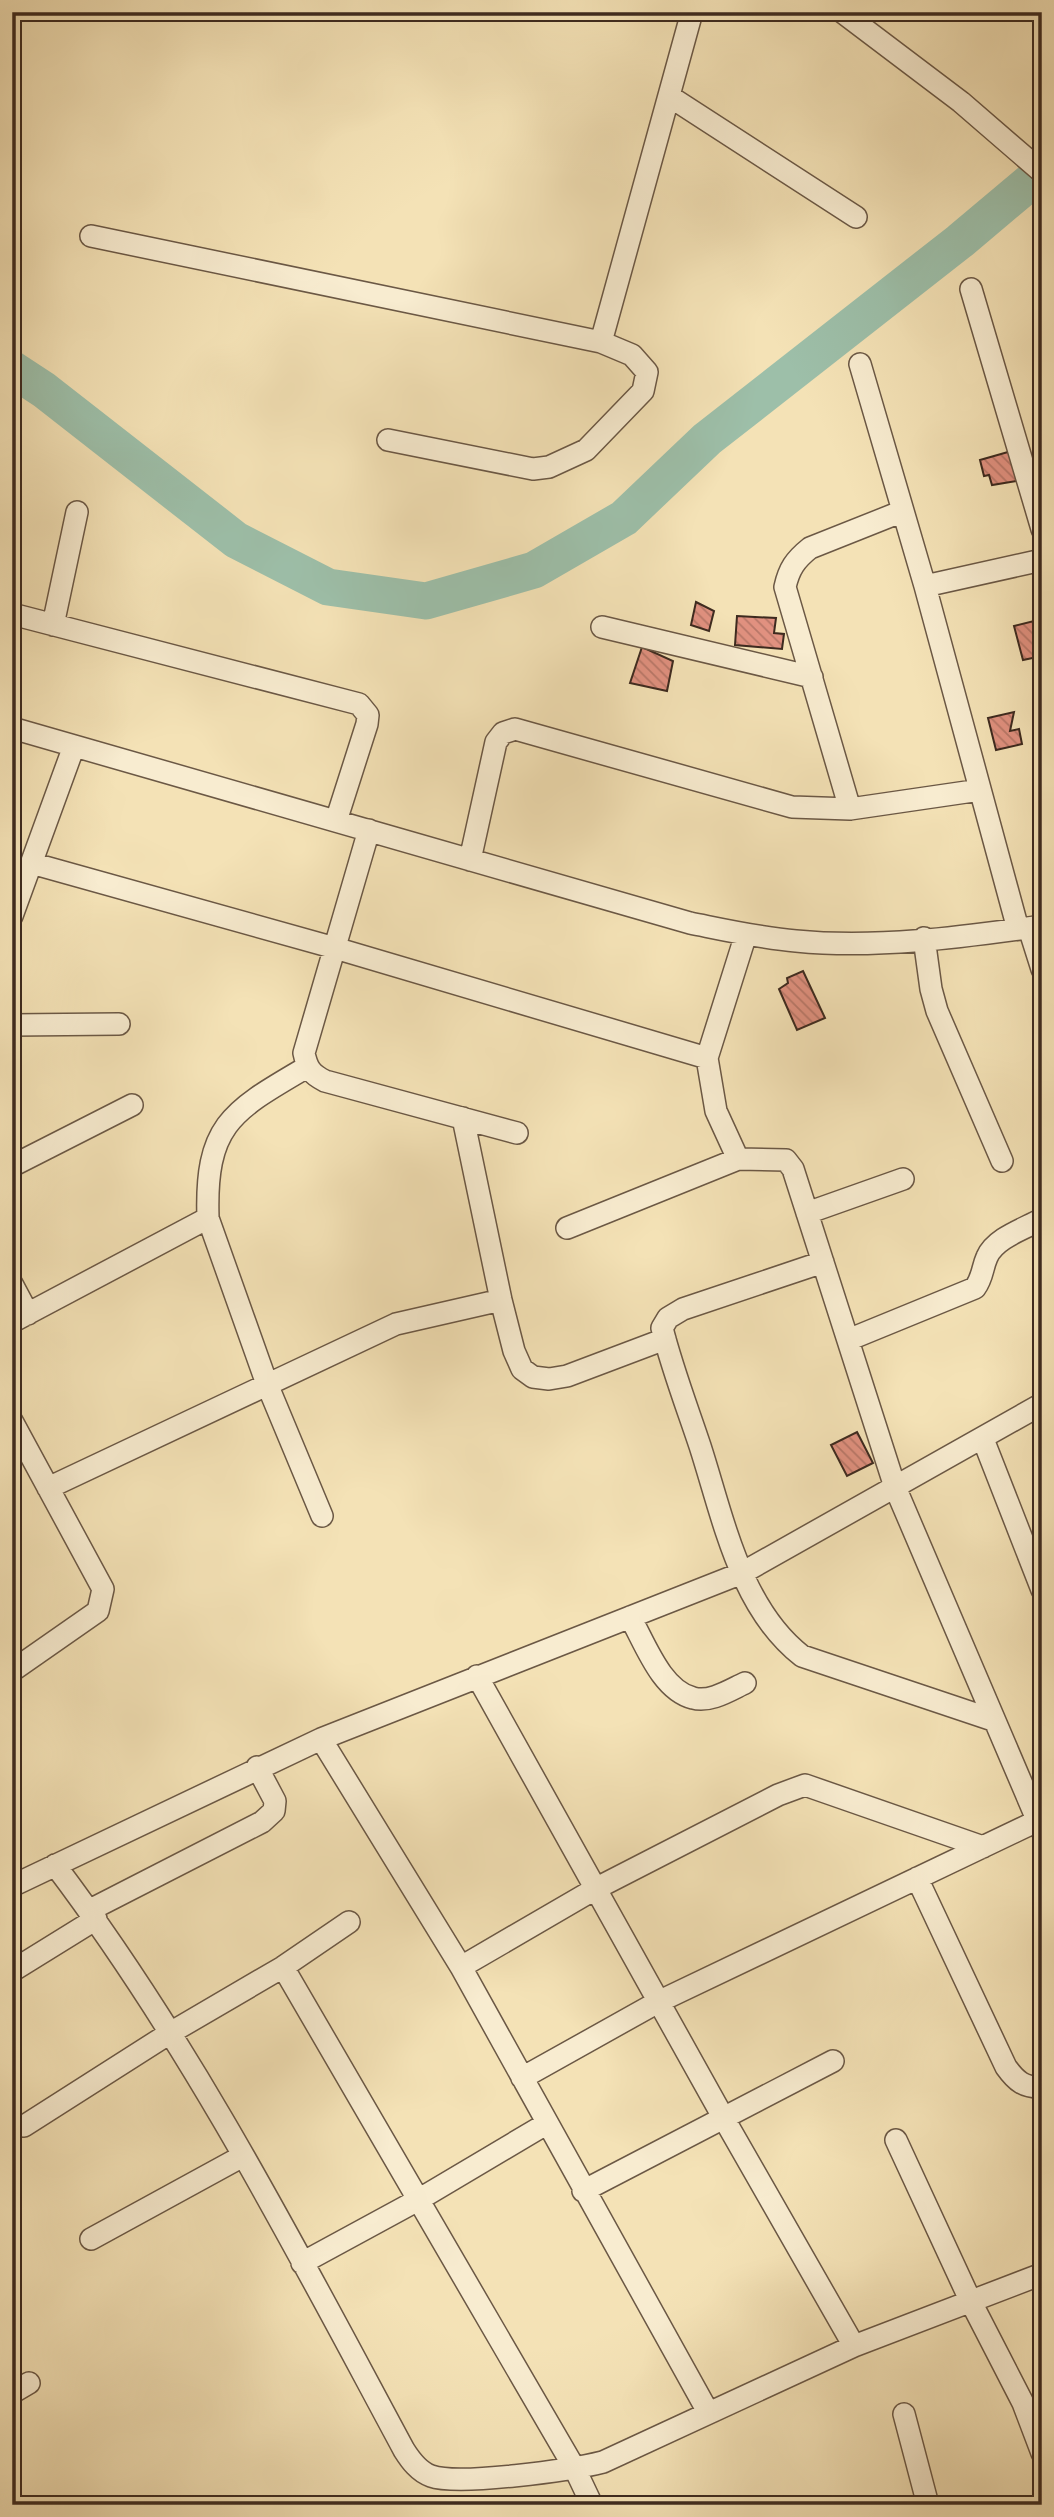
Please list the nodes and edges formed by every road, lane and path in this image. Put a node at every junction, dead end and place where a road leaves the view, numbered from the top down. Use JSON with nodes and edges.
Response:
{"nodes":[{"id":1,"x":692,"y":12,"type":"edge"},
{"id":2,"x":842,"y":12,"type":"edge"},
{"id":3,"x":669,"y":96,"type":"junction"},
{"id":4,"x":1042,"y":172,"type":"edge"},
{"id":5,"x":856,"y":217,"type":"dead end"},
{"id":6,"x":91,"y":236,"type":"dead end"},
{"id":7,"x":971,"y":289,"type":"dead end"},
{"id":8,"x":601,"y":342,"type":"junction"},
{"id":9,"x":860,"y":365,"type":"dead end"},
{"id":10,"x":387,"y":440,"type":"dead end"},
{"id":11,"x":903,"y":511,"type":"junction"},
{"id":12,"x":77,"y":512,"type":"dead end"},
{"id":13,"x":1042,"y":529,"type":"edge"},
{"id":14,"x":1042,"y":560,"type":"edge"},
{"id":15,"x":925,"y":586,"type":"junction"},
{"id":16,"x":12,"y":614,"type":"edge"},
{"id":17,"x":53,"y":625,"type":"junction"},
{"id":18,"x":602,"y":627,"type":"dead end"},
{"id":19,"x":812,"y":677,"type":"junction"},
{"id":20,"x":12,"y":728,"type":"edge"},
{"id":21,"x":74,"y":746,"type":"junction"},
{"id":22,"x":980,"y":790,"type":"junction"},
{"id":23,"x":850,"y":809,"type":"junction"},
{"id":24,"x":336,"y":821,"type":"junction"},
{"id":25,"x":369,"y":831,"type":"junction"},
{"id":26,"x":470,"y":860,"type":"junction"},
{"id":27,"x":31,"y":863,"type":"junction"},
{"id":28,"x":12,"y":916,"type":"edge"},
{"id":29,"x":1030,"y":927,"type":"edge"},
{"id":30,"x":746,"y":934,"type":"junction"},
{"id":31,"x":924,"y":938,"type":"junction"},
{"id":32,"x":335,"y":948,"type":"junction"},
{"id":33,"x":1042,"y":969,"type":"edge"},
{"id":34,"x":119,"y":1024,"type":"dead end"},
{"id":35,"x":12,"y":1025,"type":"edge"},
{"id":36,"x":707,"y":1058,"type":"junction"},
{"id":37,"x":307,"y":1067,"type":"junction"},
{"id":38,"x":132,"y":1105,"type":"dead end"},
{"id":39,"x":463,"y":1118,"type":"junction"},
{"id":40,"x":517,"y":1133,"type":"dead end"},
{"id":41,"x":738,"y":1159,"type":"junction"},
{"id":42,"x":1002,"y":1161,"type":"dead end"},
{"id":43,"x":12,"y":1166,"type":"edge"},
{"id":44,"x":903,"y":1179,"type":"dead end"},
{"id":45,"x":807,"y":1213,"type":"junction"},
{"id":46,"x":208,"y":1218,"type":"junction"},
{"id":47,"x":1042,"y":1219,"type":"edge"},
{"id":48,"x":567,"y":1228,"type":"dead end"},
{"id":49,"x":823,"y":1262,"type":"junction"},
{"id":50,"x":12,"y":1284,"type":"edge"},
{"id":51,"x":501,"y":1300,"type":"junction"},
{"id":52,"x":20,"y":1318,"type":"edge"},
{"id":53,"x":665,"y":1339,"type":"junction"},
{"id":54,"x":848,"y":1340,"type":"junction"},
{"id":55,"x":267,"y":1384,"type":"junction"},
{"id":56,"x":1042,"y":1404,"type":"edge"},
{"id":57,"x":12,"y":1421,"type":"edge"},
{"id":58,"x":983,"y":1439,"type":"junction"},
{"id":59,"x":895,"y":1487,"type":"junction"},
{"id":60,"x":48,"y":1488,"type":"junction"},
{"id":61,"x":322,"y":1516,"type":"dead end"},
{"id":62,"x":742,"y":1573,"type":"junction"},
{"id":63,"x":1042,"y":1590,"type":"edge"},
{"id":64,"x":630,"y":1617,"type":"junction"},
{"id":65,"x":12,"y":1671,"type":"edge"},
{"id":66,"x":477,"y":1676,"type":"junction"},
{"id":67,"x":745,"y":1683,"type":"dead end"},
{"id":68,"x":993,"y":1720,"type":"junction"},
{"id":69,"x":321,"y":1739,"type":"junction"},
{"id":70,"x":257,"y":1768,"type":"junction"},
{"id":71,"x":1040,"y":1826,"type":"edge"},
{"id":72,"x":983,"y":1847,"type":"junction"},
{"id":73,"x":55,"y":1865,"type":"junction"},
{"id":74,"x":917,"y":1878,"type":"junction"},
{"id":75,"x":12,"y":1886,"type":"edge"},
{"id":76,"x":595,"y":1889,"type":"junction"},
{"id":77,"x":93,"y":1915,"type":"junction"},
{"id":78,"x":349,"y":1923,"type":"dead end"},
{"id":79,"x":283,"y":1967,"type":"junction"},
{"id":80,"x":461,"y":1967,"type":"junction"},
{"id":81,"x":12,"y":1970,"type":"edge"},
{"id":82,"x":658,"y":2001,"type":"junction"},
{"id":83,"x":170,"y":2032,"type":"junction"},
{"id":84,"x":833,"y":2061,"type":"dead end"},
{"id":85,"x":522,"y":2078,"type":"junction"},
{"id":86,"x":1042,"y":2087,"type":"edge"},
{"id":87,"x":723,"y":2117,"type":"junction"},
{"id":88,"x":546,"y":2124,"type":"junction"},
{"id":89,"x":24,"y":2126,"type":"dead end"},
{"id":90,"x":896,"y":2140,"type":"dead end"},
{"id":91,"x":241,"y":2157,"type":"junction"},
{"id":92,"x":583,"y":2191,"type":"junction"},
{"id":93,"x":418,"y":2200,"type":"junction"},
{"id":94,"x":91,"y":2239,"type":"dead end"},
{"id":95,"x":302,"y":2263,"type":"junction"},
{"id":96,"x":1042,"y":2274,"type":"edge"},
{"id":97,"x":971,"y":2302,"type":"junction"},
{"id":98,"x":855,"y":2346,"type":"junction"},
{"id":99,"x":1033,"y":2399,"type":"edge"},
{"id":100,"x":708,"y":2412,"type":"junction"},
{"id":101,"x":904,"y":2414,"type":"dead end"},
{"id":102,"x":1042,"y":2454,"type":"edge"},
{"id":103,"x":575,"y":2469,"type":"junction"},
{"id":104,"x":592,"y":2505,"type":"edge"},
{"id":105,"x":928,"y":2505,"type":"edge"}],
"edges":[{"from":1,"to":3,"type":"street"},
{"from":2,"to":4,"type":"street"},
{"from":3,"to":5,"type":"street"},
{"from":3,"to":8,"type":"street"},
{"from":6,"to":8,"type":"street"},
{"from":7,"to":13,"type":"street"},
{"from":8,"to":10,"type":"street"},
{"from":9,"to":11,"type":"street"},
{"from":11,"to":15,"type":"street"},
{"from":11,"to":19,"type":"street"},
{"from":12,"to":17,"type":"street"},
{"from":14,"to":15,"type":"street"},
{"from":15,"to":22,"type":"street"},
{"from":16,"to":17,"type":"street"},
{"from":17,"to":24,"type":"street"},
{"from":18,"to":19,"type":"street"},
{"from":19,"to":23,"type":"street"},
{"from":20,"to":21,"type":"street"},
{"from":21,"to":24,"type":"street"},
{"from":21,"to":27,"type":"street"},
{"from":22,"to":23,"type":"street"},
{"from":22,"to":29,"type":"street"},
{"from":23,"to":26,"type":"street"},
{"from":24,"to":25,"type":"street"},
{"from":25,"to":26,"type":"street"},
{"from":25,"to":32,"type":"street"},
{"from":26,"to":30,"type":"street"},
{"from":27,"to":28,"type":"street"},
{"from":27,"to":32,"type":"street"},
{"from":29,"to":31,"type":"street"},
{"from":29,"to":33,"type":"street"},
{"from":30,"to":31,"type":"street"},
{"from":30,"to":36,"type":"street"},
{"from":31,"to":42,"type":"street"},
{"from":32,"to":36,"type":"street"},
{"from":32,"to":37,"type":"street"},
{"from":34,"to":35,"type":"street"},
{"from":36,"to":41,"type":"street"},
{"from":37,"to":39,"type":"street"},
{"from":37,"to":46,"type":"street"},
{"from":38,"to":43,"type":"street"},
{"from":39,"to":40,"type":"street"},
{"from":39,"to":51,"type":"street"},
{"from":41,"to":45,"type":"street"},
{"from":41,"to":48,"type":"street"},
{"from":44,"to":45,"type":"street"},
{"from":45,"to":49,"type":"street"},
{"from":46,"to":52,"type":"street"},
{"from":46,"to":55,"type":"street"},
{"from":47,"to":54,"type":"street"},
{"from":49,"to":53,"type":"street"},
{"from":49,"to":54,"type":"street"},
{"from":50,"to":52,"type":"street"},
{"from":51,"to":53,"type":"street"},
{"from":51,"to":55,"type":"street"},
{"from":53,"to":62,"type":"street"},
{"from":54,"to":59,"type":"street"},
{"from":55,"to":60,"type":"street"},
{"from":55,"to":61,"type":"street"},
{"from":56,"to":58,"type":"street"},
{"from":57,"to":60,"type":"street"},
{"from":58,"to":59,"type":"street"},
{"from":58,"to":63,"type":"street"},
{"from":59,"to":62,"type":"street"},
{"from":59,"to":68,"type":"street"},
{"from":60,"to":65,"type":"street"},
{"from":62,"to":64,"type":"street"},
{"from":62,"to":68,"type":"street"},
{"from":64,"to":66,"type":"street"},
{"from":64,"to":67,"type":"street"},
{"from":66,"to":69,"type":"street"},
{"from":66,"to":76,"type":"street"},
{"from":68,"to":71,"type":"street"},
{"from":69,"to":70,"type":"street"},
{"from":69,"to":80,"type":"street"},
{"from":70,"to":73,"type":"street"},
{"from":70,"to":77,"type":"street"},
{"from":71,"to":72,"type":"street"},
{"from":72,"to":74,"type":"street"},
{"from":72,"to":76,"type":"street"},
{"from":73,"to":75,"type":"street"},
{"from":73,"to":77,"type":"street"},
{"from":74,"to":82,"type":"street"},
{"from":74,"to":86,"type":"street"},
{"from":76,"to":80,"type":"street"},
{"from":76,"to":82,"type":"street"},
{"from":77,"to":81,"type":"street"},
{"from":77,"to":83,"type":"street"},
{"from":78,"to":79,"type":"street"},
{"from":79,"to":83,"type":"street"},
{"from":79,"to":93,"type":"street"},
{"from":80,"to":85,"type":"street"},
{"from":82,"to":85,"type":"street"},
{"from":82,"to":87,"type":"street"},
{"from":83,"to":89,"type":"street"},
{"from":83,"to":91,"type":"street"},
{"from":84,"to":87,"type":"street"},
{"from":85,"to":88,"type":"street"},
{"from":87,"to":92,"type":"street"},
{"from":87,"to":98,"type":"street"},
{"from":88,"to":92,"type":"street"},
{"from":88,"to":93,"type":"street"},
{"from":90,"to":97,"type":"street"},
{"from":91,"to":94,"type":"street"},
{"from":91,"to":95,"type":"street"},
{"from":92,"to":100,"type":"street"},
{"from":93,"to":95,"type":"street"},
{"from":93,"to":103,"type":"street"},
{"from":95,"to":103,"type":"street"},
{"from":96,"to":97,"type":"street"},
{"from":97,"to":98,"type":"street"},
{"from":97,"to":99,"type":"street"},
{"from":98,"to":100,"type":"street"},
{"from":99,"to":102,"type":"street"},
{"from":100,"to":103,"type":"street"},
{"from":101,"to":105,"type":"street"},
{"from":103,"to":104,"type":"street"}]}
